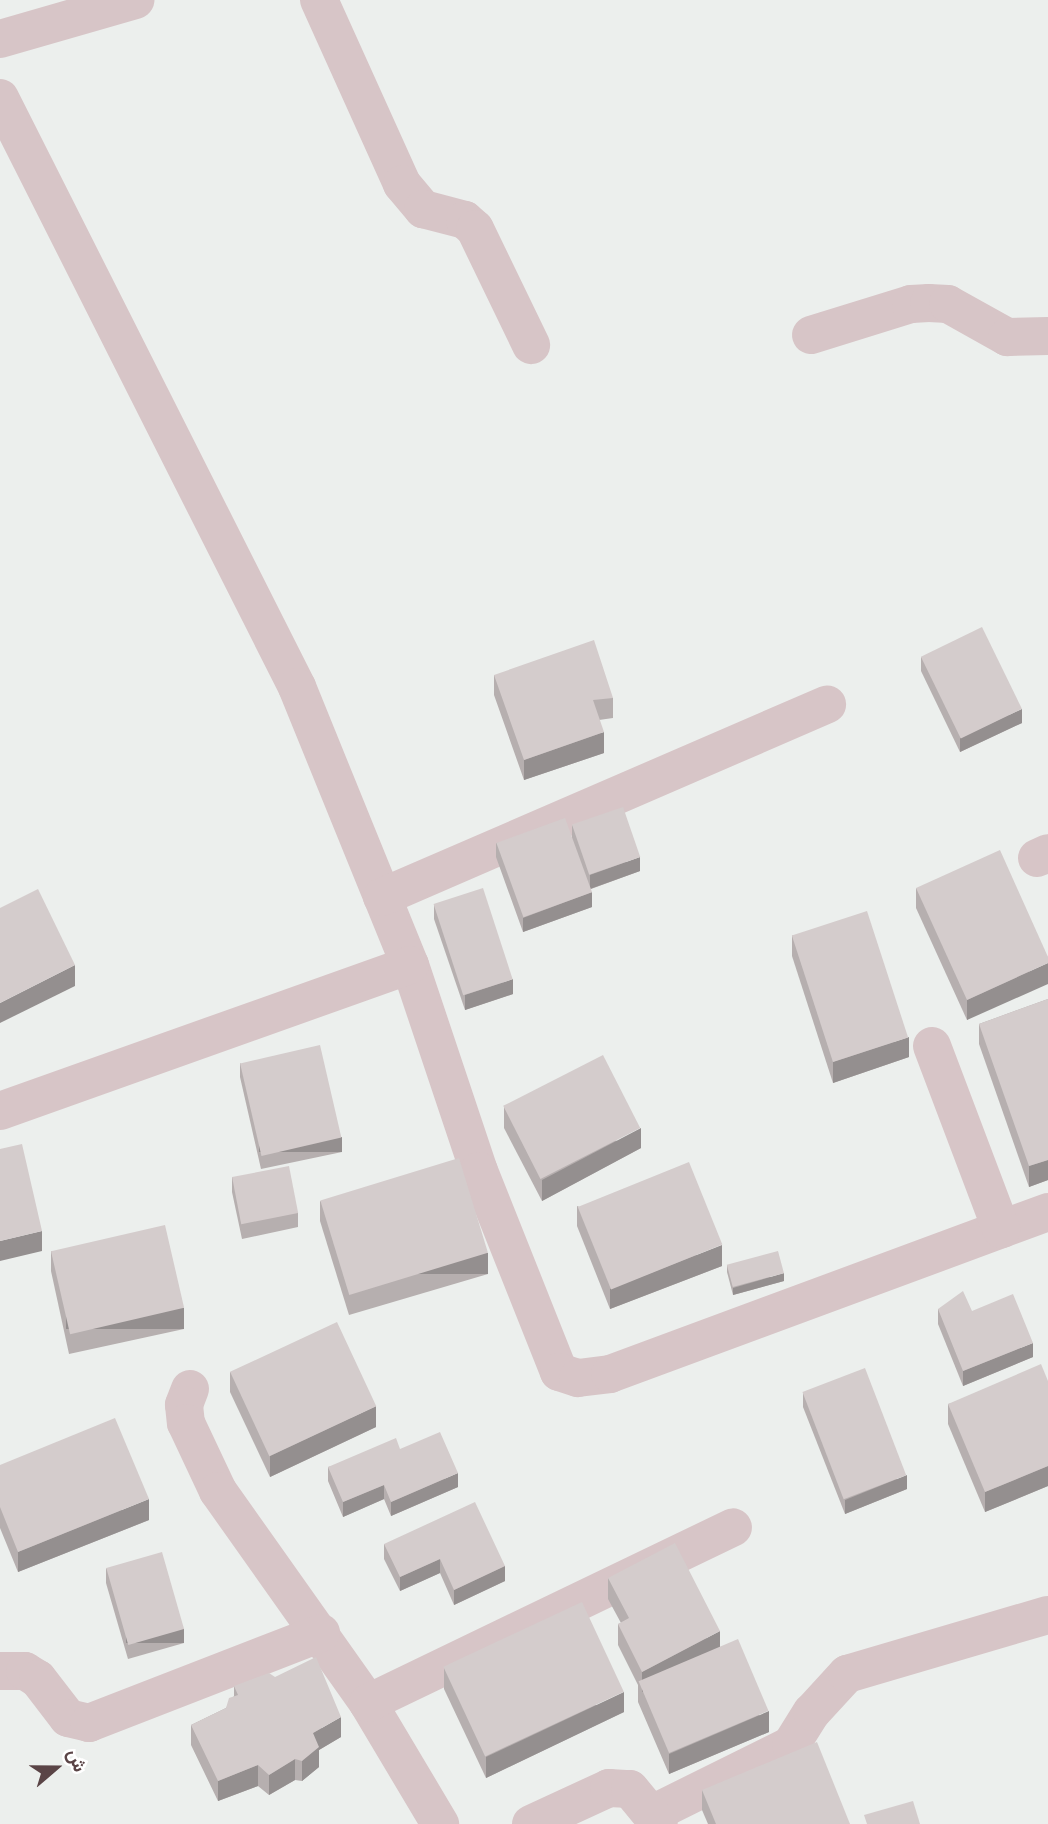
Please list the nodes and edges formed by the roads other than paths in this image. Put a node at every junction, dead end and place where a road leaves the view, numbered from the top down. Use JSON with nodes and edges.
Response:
{"nodes":[{"id":1,"x":135,"y":0,"type":"edge"},
{"id":2,"x":319,"y":0,"type":"edge"},
{"id":3,"x":0,"y":39,"type":"edge"},
{"id":4,"x":0,"y":98,"type":"edge"},
{"id":5,"x":811,"y":335,"type":"dead end"},
{"id":6,"x":1048,"y":335,"type":"edge"},
{"id":7,"x":531,"y":345,"type":"dead end"},
{"id":8,"x":827,"y":704,"type":"dead end"},
{"id":9,"x":382,"y":897,"type":"junction"},
{"id":10,"x":410,"y":965,"type":"junction"},
{"id":11,"x":932,"y":1046,"type":"dead end"},
{"id":12,"x":0,"y":1111,"type":"edge"},
{"id":13,"x":1048,"y":1212,"type":"edge"},
{"id":14,"x":1001,"y":1229,"type":"junction"},
{"id":15,"x":190,"y":1389,"type":"dead end"},
{"id":16,"x":733,"y":1527,"type":"dead end"},
{"id":17,"x":1048,"y":1615,"type":"edge"},
{"id":18,"x":321,"y":1633,"type":"junction"},
{"id":19,"x":0,"y":1671,"type":"edge"},
{"id":20,"x":368,"y":1703,"type":"junction"},
{"id":21,"x":656,"y":1818,"type":"edge"},
{"id":22,"x":440,"y":1824,"type":"edge"},
{"id":23,"x":531,"y":1824,"type":"edge"}],
"edges":[{"from":1,"to":3,"type":"street"},
{"from":2,"to":7,"type":"street"},
{"from":4,"to":9,"type":"street"},
{"from":5,"to":6,"type":"street"},
{"from":8,"to":9,"type":"street"},
{"from":9,"to":10,"type":"street"},
{"from":10,"to":12,"type":"street"},
{"from":10,"to":14,"type":"street"},
{"from":11,"to":14,"type":"street"},
{"from":13,"to":14,"type":"street"},
{"from":15,"to":18,"type":"street"},
{"from":16,"to":20,"type":"street"},
{"from":17,"to":21,"type":"street"},
{"from":18,"to":19,"type":"street"},
{"from":18,"to":20,"type":"street"},
{"from":20,"to":22,"type":"street"},
{"from":21,"to":23,"type":"street"}]}
